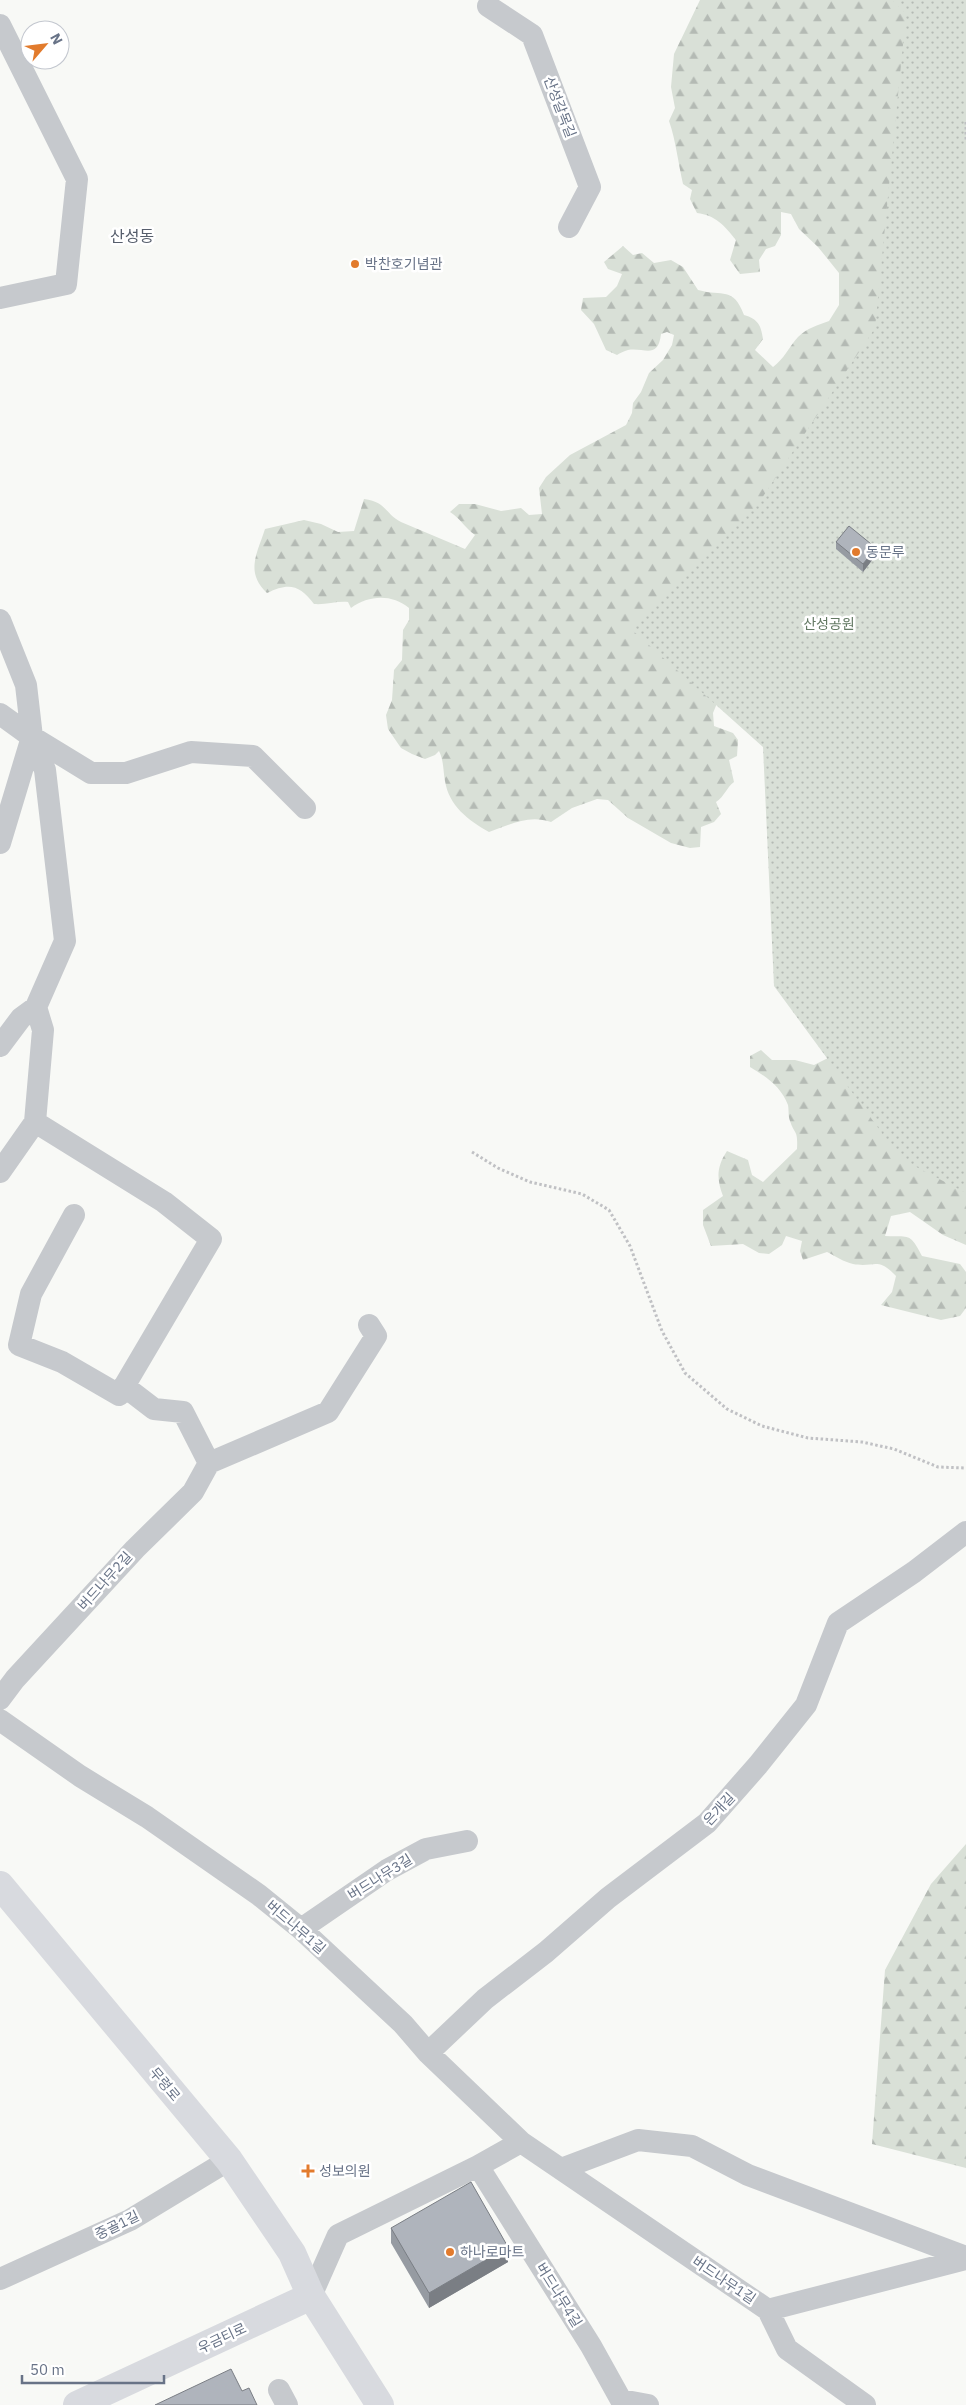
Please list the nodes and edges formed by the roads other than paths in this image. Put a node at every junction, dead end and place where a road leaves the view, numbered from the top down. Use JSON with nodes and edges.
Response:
{"nodes":[{"id":1,"x":490,"y":2,"type":"edge"},
{"id":2,"x":0,"y":25,"type":"edge"},
{"id":3,"x":569,"y":227,"type":"dead end"},
{"id":4,"x":0,"y":298,"type":"edge"},
{"id":5,"x":0,"y":620,"type":"edge"},
{"id":6,"x":0,"y":714,"type":"edge"},
{"id":7,"x":32,"y":737,"type":"junction"},
{"id":8,"x":304,"y":808,"type":"dead end"},
{"id":9,"x":0,"y":843,"type":"edge"},
{"id":10,"x":36,"y":1007,"type":"junction"},
{"id":11,"x":0,"y":1046,"type":"edge"},
{"id":12,"x":35,"y":1122,"type":"junction"},
{"id":13,"x":0,"y":1172,"type":"edge"},
{"id":14,"x":74,"y":1215,"type":"dead end"},
{"id":15,"x":369,"y":1325,"type":"dead end"},
{"id":16,"x":9,"y":1343,"type":"edge"},
{"id":17,"x":124,"y":1386,"type":"junction"},
{"id":18,"x":209,"y":1463,"type":"junction"},
{"id":19,"x":966,"y":1532,"type":"edge"},
{"id":20,"x":0,"y":1699,"type":"edge"},
{"id":21,"x":0,"y":1720,"type":"edge"},
{"id":22,"x":467,"y":1841,"type":"dead end"},
{"id":23,"x":0,"y":1884,"type":"edge"},
{"id":24,"x":300,"y":1929,"type":"junction"},
{"id":25,"x":428,"y":2053,"type":"junction"},
{"id":26,"x":521,"y":2142,"type":"junction"},
{"id":27,"x":229,"y":2160,"type":"junction"},
{"id":28,"x":478,"y":2166,"type":"junction"},
{"id":29,"x":562,"y":2169,"type":"junction"},
{"id":30,"x":966,"y":2258,"type":"edge"},
{"id":31,"x":0,"y":2279,"type":"edge"},
{"id":32,"x":312,"y":2296,"type":"junction"},
{"id":33,"x":768,"y":2310,"type":"junction"},
{"id":34,"x":620,"y":2403,"type":"edge"},
{"id":35,"x":78,"y":2405,"type":"edge"},
{"id":36,"x":380,"y":2405,"type":"edge"},
{"id":37,"x":648,"y":2405,"type":"edge"},
{"id":38,"x":865,"y":2405,"type":"edge"}],
"edges":[{"from":1,"to":3,"type":"street","name":"산성갈목길"},
{"from":2,"to":4,"type":"street"},
{"from":5,"to":7,"type":"street"},
{"from":6,"to":7,"type":"street"},
{"from":7,"to":8,"type":"street"},
{"from":7,"to":9,"type":"street"},
{"from":7,"to":10,"type":"street"},
{"from":10,"to":11,"type":"street"},
{"from":10,"to":12,"type":"street"},
{"from":12,"to":13,"type":"street"},
{"from":12,"to":17,"type":"street"},
{"from":14,"to":16,"type":"street"},
{"from":15,"to":18,"type":"street"},
{"from":16,"to":17,"type":"street"},
{"from":17,"to":18,"type":"street"},
{"from":18,"to":20,"type":"street","name":"버드나무2길"},
{"from":19,"to":25,"type":"street","name":"은개길"},
{"from":21,"to":24,"type":"street","name":"버드나무1길"},
{"from":22,"to":24,"type":"street","name":"버드나무3길"},
{"from":23,"to":27,"type":"main road","name":"무령로"},
{"from":24,"to":25,"type":"street","name":"버드나무1길"},
{"from":25,"to":26,"type":"street","name":"버드나무1길"},
{"from":26,"to":28,"type":"street"},
{"from":26,"to":29,"type":"street","name":"버드나무1길"},
{"from":27,"to":31,"type":"street","name":"중골1길"},
{"from":27,"to":32,"type":"main road","name":"무령로"},
{"from":28,"to":32,"type":"street"},
{"from":28,"to":34,"type":"street","name":"버드나무4길"},
{"from":29,"to":30,"type":"street","name":"버드나무1길"},
{"from":29,"to":33,"type":"street","name":"버드나무1길"},
{"from":30,"to":33,"type":"street","name":"버드나무1길"},
{"from":32,"to":35,"type":"main road","name":"우금티로"},
{"from":32,"to":36,"type":"main road","name":"무령로"},
{"from":33,"to":38,"type":"street"},
{"from":34,"to":37,"type":"street","name":"버드나무4길"}]}
